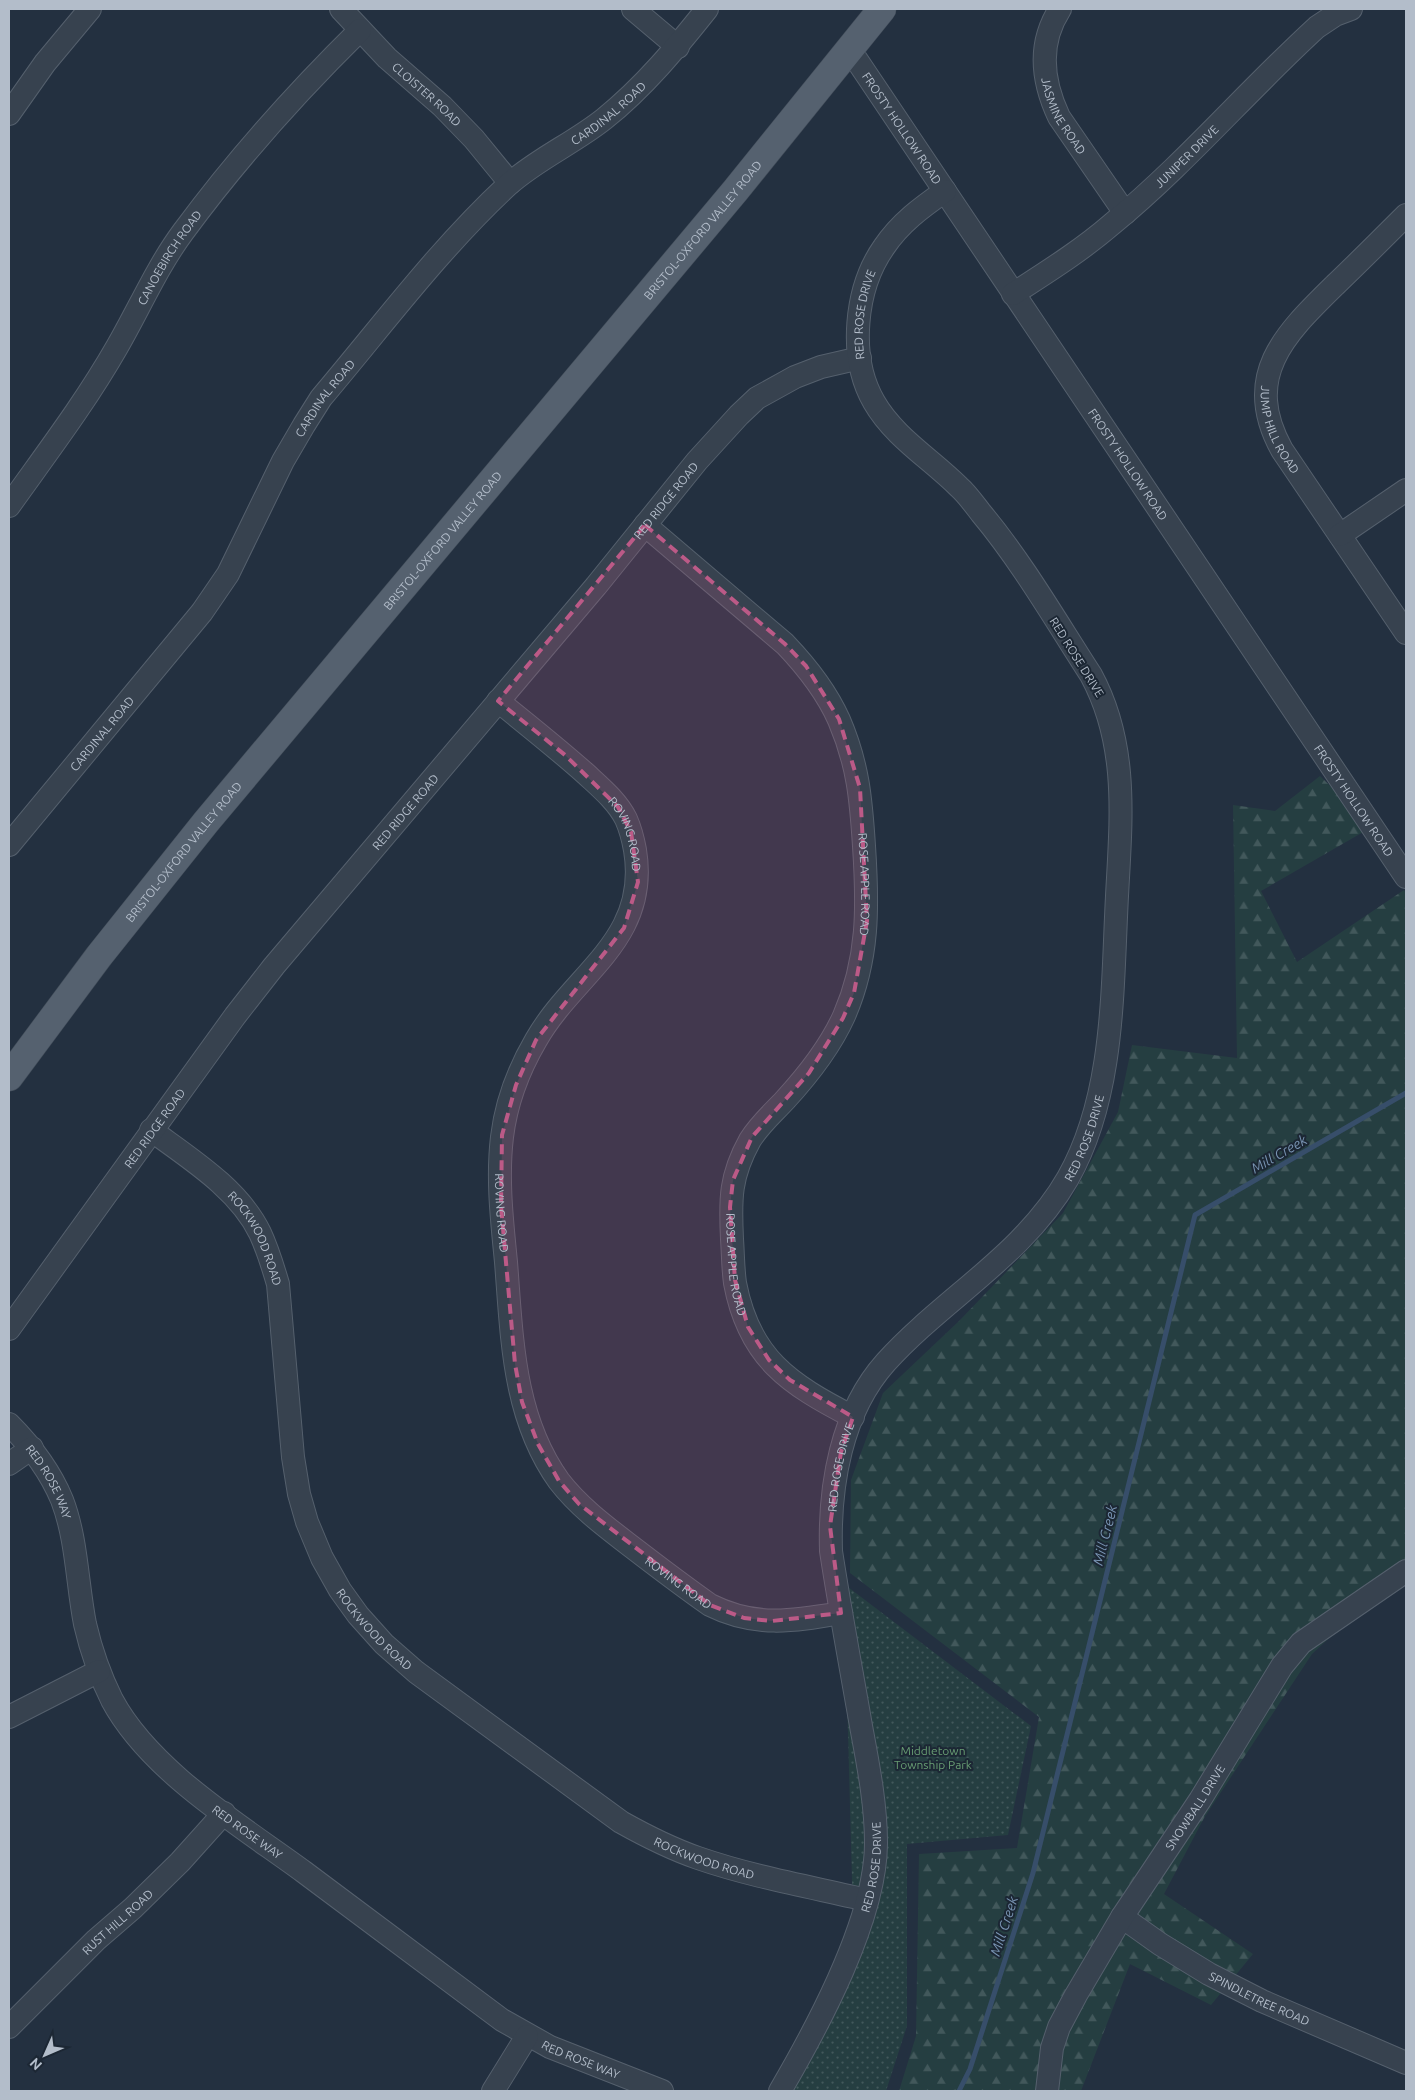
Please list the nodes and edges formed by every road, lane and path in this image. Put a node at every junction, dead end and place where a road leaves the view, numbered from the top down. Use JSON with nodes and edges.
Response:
{"nodes":[{"id":1,"x":90,"y":9,"type":"edge"},
{"id":2,"x":341,"y":9,"type":"edge"},
{"id":3,"x":633,"y":9,"type":"edge"},
{"id":4,"x":708,"y":9,"type":"edge"},
{"id":5,"x":882,"y":9,"type":"edge"},
{"id":6,"x":1060,"y":9,"type":"edge"},
{"id":7,"x":1351,"y":9,"type":"edge"},
{"id":8,"x":360,"y":30,"type":"junction"},
{"id":9,"x":678,"y":47,"type":"junction"},
{"id":10,"x":850,"y":50,"type":"junction"},
{"id":11,"x":9,"y":114,"type":"edge"},
{"id":12,"x":510,"y":183,"type":"junction"},
{"id":13,"x":945,"y":191,"type":"junction"},
{"id":14,"x":1125,"y":213,"type":"junction"},
{"id":15,"x":1406,"y":215,"type":"edge"},
{"id":16,"x":1013,"y":294,"type":"junction"},
{"id":17,"x":860,"y":358,"type":"junction"},
{"id":18,"x":1406,"y":490,"type":"edge"},
{"id":19,"x":9,"y":506,"type":"edge"},
{"id":20,"x":644,"y":525,"type":"junction"},
{"id":21,"x":1340,"y":535,"type":"junction"},
{"id":22,"x":1406,"y":633,"type":"edge"},
{"id":23,"x":498,"y":701,"type":"junction"},
{"id":24,"x":9,"y":845,"type":"edge"},
{"id":25,"x":1406,"y":877,"type":"edge"},
{"id":26,"x":9,"y":1077,"type":"edge"},
{"id":27,"x":151,"y":1130,"type":"junction"},
{"id":28,"x":9,"y":1329,"type":"edge"},
{"id":29,"x":853,"y":1416,"type":"junction"},
{"id":30,"x":9,"y":1424,"type":"edge"},
{"id":31,"x":32,"y":1448,"type":"junction"},
{"id":32,"x":9,"y":1464,"type":"edge"},
{"id":33,"x":1406,"y":1571,"type":"edge"},
{"id":34,"x":841,"y":1613,"type":"junction"},
{"id":35,"x":99,"y":1671,"type":"junction"},
{"id":36,"x":9,"y":1717,"type":"edge"},
{"id":37,"x":224,"y":1814,"type":"junction"},
{"id":38,"x":867,"y":1900,"type":"junction"},
{"id":39,"x":1122,"y":1917,"type":"junction"},
{"id":40,"x":9,"y":2027,"type":"edge"},
{"id":41,"x":528,"y":2036,"type":"junction"},
{"id":42,"x":1406,"y":2062,"type":"edge"},
{"id":43,"x":493,"y":2091,"type":"edge"},
{"id":44,"x":662,"y":2091,"type":"edge"},
{"id":45,"x":780,"y":2091,"type":"edge"},
{"id":46,"x":1047,"y":2091,"type":"edge"}],
"edges":[{"from":1,"to":11,"type":"street"},
{"from":2,"to":8,"type":"street","name":"CLOISTER ROAD"},
{"from":3,"to":9,"type":"street"},
{"from":4,"to":9,"type":"street","name":"CARDINAL ROAD"},
{"from":5,"to":10,"type":"main road","name":"BRISTOL-OXFORD VALLEY ROAD"},
{"from":6,"to":14,"type":"street","name":"JASMINE ROAD"},
{"from":7,"to":14,"type":"street","name":"JUNIPER DRIVE"},
{"from":8,"to":12,"type":"street","name":"CLOISTER ROAD"},
{"from":8,"to":19,"type":"street","name":"CANOEBIRCH ROAD"},
{"from":9,"to":12,"type":"street","name":"CARDINAL ROAD"},
{"from":10,"to":13,"type":"street","name":"FROSTY HOLLOW ROAD"},
{"from":10,"to":26,"type":"main road","name":"BRISTOL-OXFORD VALLEY ROAD"},
{"from":12,"to":24,"type":"street","name":"CARDINAL ROAD"},
{"from":13,"to":16,"type":"street","name":"FROSTY HOLLOW ROAD"},
{"from":13,"to":17,"type":"street","name":"RED ROSE DRIVE"},
{"from":14,"to":16,"type":"street","name":"JUNIPER DRIVE"},
{"from":15,"to":21,"type":"street","name":"JUMP HILL ROAD"},
{"from":16,"to":25,"type":"street","name":"FROSTY HOLLOW ROAD"},
{"from":17,"to":20,"type":"street","name":"RED RIDGE ROAD"},
{"from":17,"to":29,"type":"street","name":"RED ROSE DRIVE"},
{"from":18,"to":21,"type":"street"},
{"from":20,"to":23,"type":"street","name":"RED RIDGE ROAD"},
{"from":20,"to":29,"type":"street","name":"ROSE APPLE ROAD"},
{"from":21,"to":22,"type":"street","name":"JUMP HILL ROAD"},
{"from":23,"to":27,"type":"street","name":"RED RIDGE ROAD"},
{"from":23,"to":34,"type":"street","name":"ROVING ROAD"},
{"from":27,"to":28,"type":"street","name":"RED RIDGE ROAD"},
{"from":27,"to":38,"type":"street","name":"ROCKWOOD ROAD"},
{"from":29,"to":34,"type":"street","name":"RED ROSE DRIVE"},
{"from":30,"to":31,"type":"street","name":"RED ROSE WAY"},
{"from":31,"to":32,"type":"street"},
{"from":31,"to":35,"type":"street","name":"RED ROSE WAY"},
{"from":33,"to":39,"type":"street","name":"SNOWBALL DRIVE"},
{"from":34,"to":38,"type":"street","name":"RED ROSE DRIVE"},
{"from":35,"to":36,"type":"street"},
{"from":35,"to":37,"type":"street","name":"RED ROSE WAY"},
{"from":37,"to":40,"type":"street","name":"RUST HILL ROAD"},
{"from":37,"to":41,"type":"street","name":"RED ROSE WAY"},
{"from":38,"to":45,"type":"street","name":"RED ROSE DRIVE"},
{"from":39,"to":42,"type":"street","name":"SPINDLETREE ROAD"},
{"from":39,"to":46,"type":"street","name":"SNOWBALL DRIVE"},
{"from":41,"to":43,"type":"street"},
{"from":41,"to":44,"type":"street","name":"RED ROSE WAY"}]}
